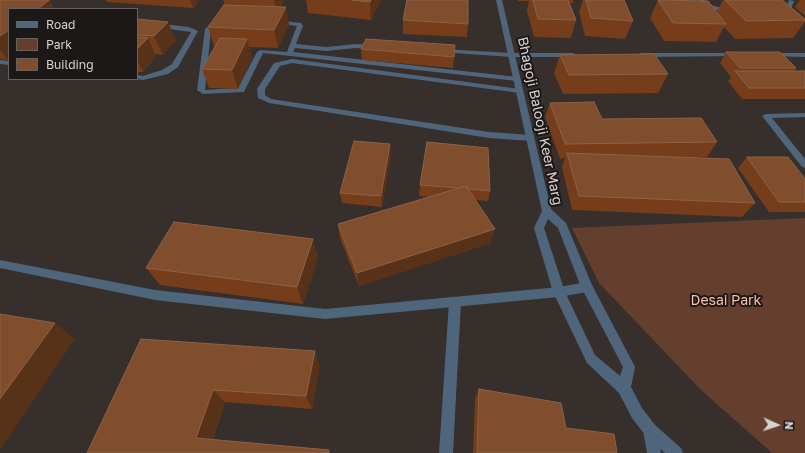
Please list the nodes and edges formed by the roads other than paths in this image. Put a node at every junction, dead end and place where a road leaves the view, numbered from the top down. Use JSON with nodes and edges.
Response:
{"nodes":[{"id":1,"x":499,"y":0,"type":"edge"},
{"id":2,"x":702,"y":0,"type":"edge"},
{"id":3,"x":793,"y":1,"type":"edge"},
{"id":4,"x":738,"y":8,"type":"edge"},
{"id":5,"x":768,"y":8,"type":"edge"},
{"id":6,"x":225,"y":21,"type":"edge"},
{"id":7,"x":271,"y":22,"type":"edge"},
{"id":8,"x":138,"y":23,"type":"edge"},
{"id":9,"x":291,"y":46,"type":"junction"},
{"id":10,"x":380,"y":48,"type":"edge"},
{"id":11,"x":326,"y":49,"type":"junction"},
{"id":12,"x":435,"y":51,"type":"edge"},
{"id":13,"x":289,"y":54,"type":"junction"},
{"id":14,"x":512,"y":55,"type":"junction"},
{"id":15,"x":584,"y":55,"type":"edge"},
{"id":16,"x":631,"y":55,"type":"edge"},
{"id":17,"x":742,"y":55,"type":"edge"},
{"id":18,"x":758,"y":55,"type":"edge"},
{"id":19,"x":805,"y":55,"type":"edge"},
{"id":20,"x":322,"y":57,"type":"junction"},
{"id":21,"x":138,"y":77,"type":"edge"},
{"id":22,"x":518,"y":79,"type":"junction"},
{"id":23,"x":520,"y":91,"type":"junction"},
{"id":24,"x":805,"y":115,"type":"edge"},
{"id":25,"x":531,"y":138,"type":"junction"},
{"id":26,"x":805,"y":165,"type":"edge"},
{"id":27,"x":547,"y":211,"type":"junction"},
{"id":28,"x":0,"y":264,"type":"edge"},
{"id":29,"x":587,"y":287,"type":"junction"},
{"id":30,"x":559,"y":292,"type":"junction"},
{"id":31,"x":455,"y":302,"type":"junction"},
{"id":32,"x":624,"y":388,"type":"junction"},
{"id":33,"x":650,"y":430,"type":"junction"},
{"id":34,"x":446,"y":453,"type":"edge"},
{"id":35,"x":654,"y":453,"type":"edge"},
{"id":36,"x":676,"y":453,"type":"edge"}],
"edges":[{"from":1,"to":14,"type":"street","name":"Bhagoji Balooji Keer Marg"},
{"from":2,"to":4,"type":"street"},
{"from":3,"to":5,"type":"street"},
{"from":6,"to":13,"type":"street"},
{"from":7,"to":9,"type":"street"},
{"from":8,"to":21,"type":"street"},
{"from":9,"to":11,"type":"street"},
{"from":9,"to":13,"type":"street"},
{"from":10,"to":11,"type":"street"},
{"from":11,"to":20,"type":"street"},
{"from":12,"to":14,"type":"street"},
{"from":13,"to":20,"type":"street"},
{"from":14,"to":15,"type":"street"},
{"from":14,"to":22,"type":"street","name":"Bhagoji Balooji Keer Marg"},
{"from":16,"to":17,"type":"street"},
{"from":18,"to":19,"type":"street"},
{"from":20,"to":22,"type":"street"},
{"from":22,"to":23,"type":"street","name":"Bhagoji Balooji Keer Marg"},
{"from":23,"to":25,"type":"street","name":"Bhagoji Balooji Keer Marg"},
{"from":23,"to":25,"type":"street"},
{"from":24,"to":26,"type":"street"},
{"from":25,"to":27,"type":"street","name":"Bhagoji Balooji Keer Marg"},
{"from":27,"to":29,"type":"street"},
{"from":27,"to":30,"type":"street","name":"Bhagoji Balooji Keer Marg"},
{"from":28,"to":31,"type":"street"},
{"from":29,"to":30,"type":"street"},
{"from":29,"to":32,"type":"street"},
{"from":30,"to":31,"type":"street"},
{"from":30,"to":32,"type":"street","name":"Bhagoji Balooji Keer Marg"},
{"from":31,"to":34,"type":"street"},
{"from":32,"to":33,"type":"street"},
{"from":33,"to":35,"type":"street"},
{"from":33,"to":36,"type":"street"}]}
